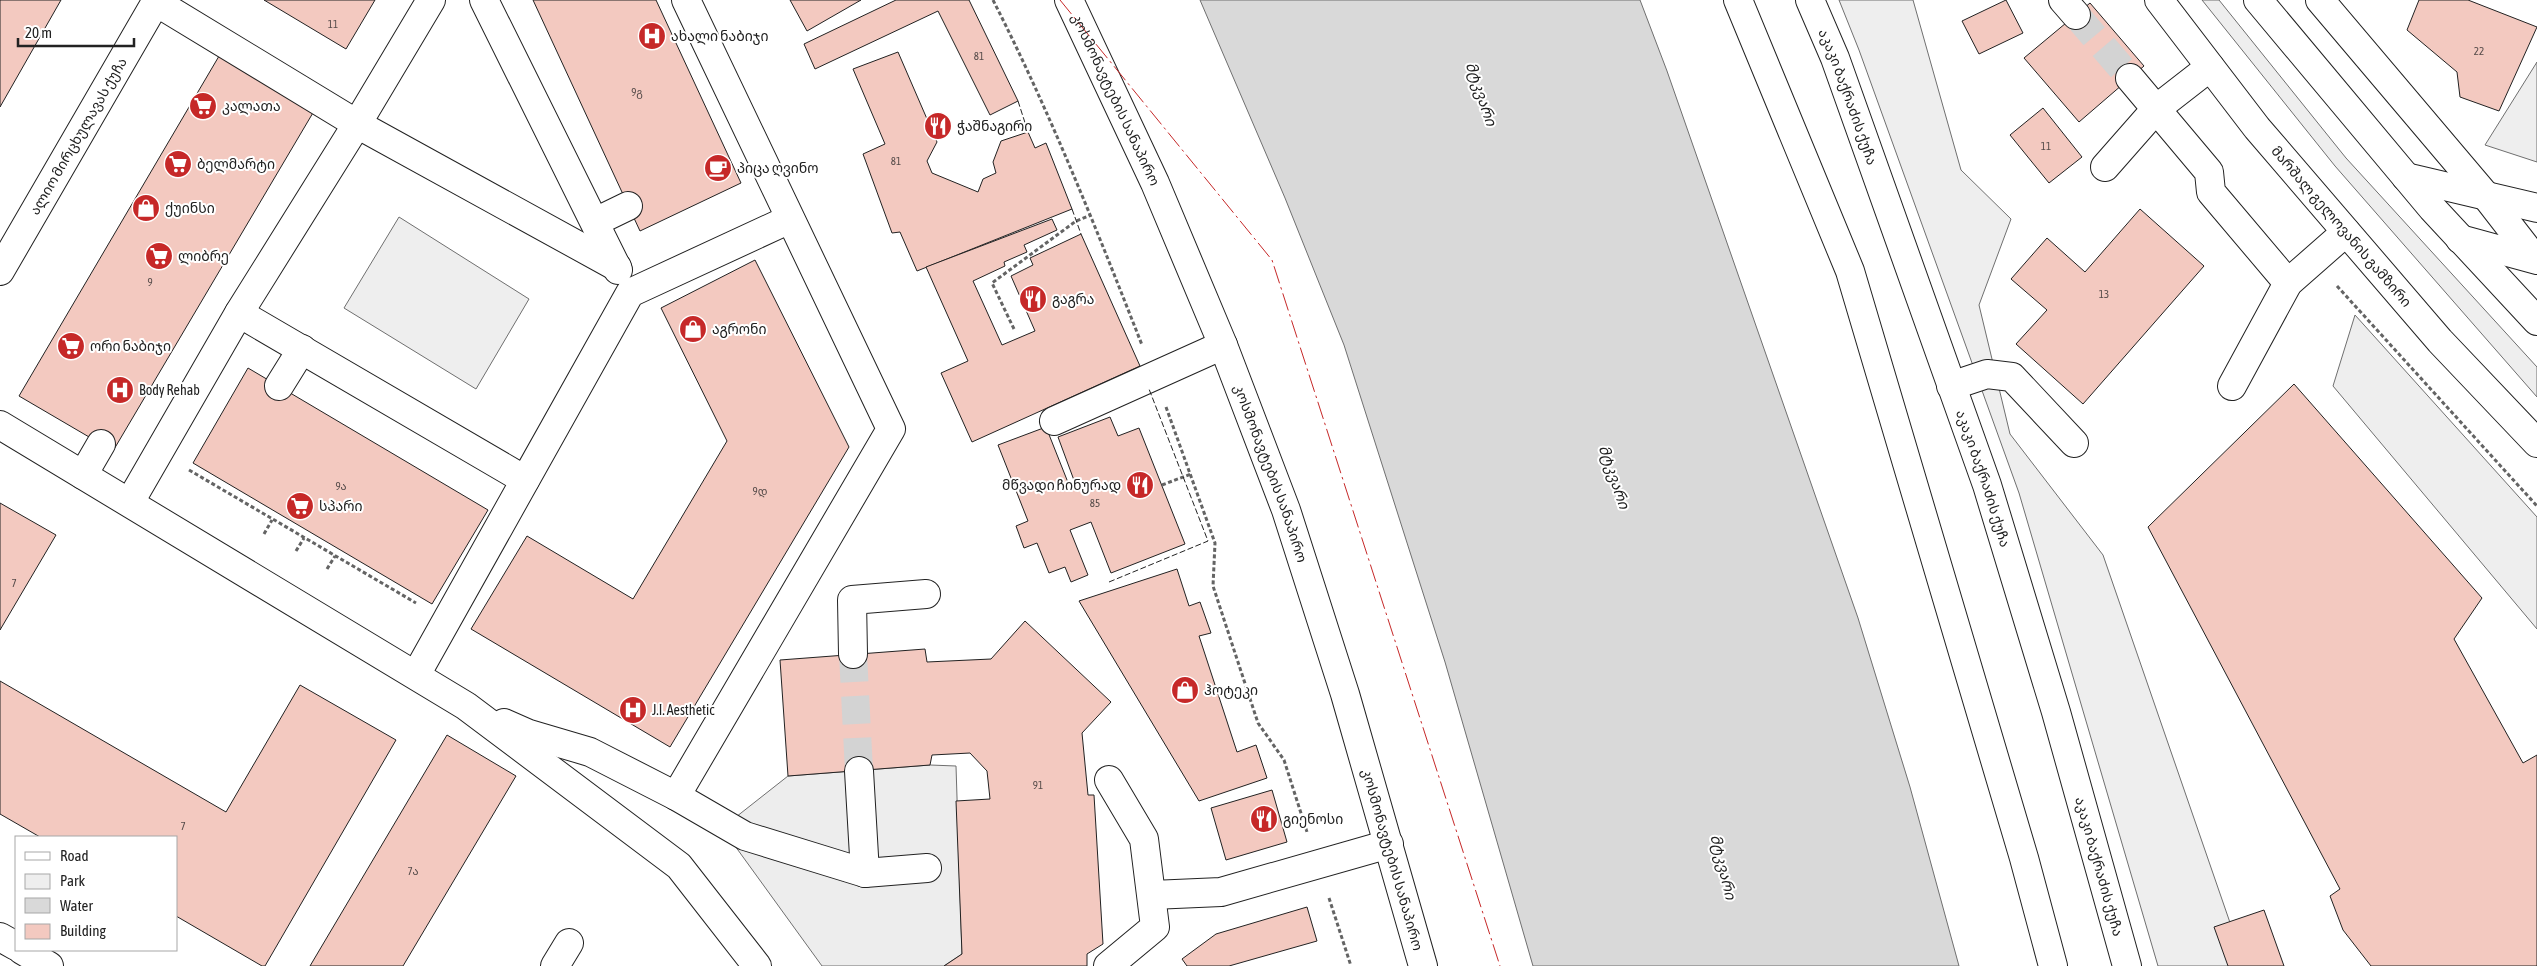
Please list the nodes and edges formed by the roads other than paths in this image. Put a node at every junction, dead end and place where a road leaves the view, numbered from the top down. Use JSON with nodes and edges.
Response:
{"nodes":[{"id":1,"x":431,"y":0,"type":"edge"},
{"id":2,"x":484,"y":0,"type":"edge"},
{"id":3,"x":686,"y":0,"type":"edge"},
{"id":4,"x":1069,"y":0,"type":"edge"},
{"id":5,"x":1738,"y":0,"type":"edge"},
{"id":6,"x":1810,"y":0,"type":"edge"},
{"id":7,"x":2159,"y":0,"type":"edge"},
{"id":8,"x":2258,"y":0,"type":"edge"},
{"id":9,"x":2320,"y":0,"type":"edge"},
{"id":10,"x":157,"y":1,"type":"edge"},
{"id":11,"x":2210,"y":67,"type":"junction"},
{"id":12,"x":2130,"y":78,"type":"tunnel mouth"},
{"id":13,"x":2156,"y":110,"type":"junction"},
{"id":14,"x":357,"y":124,"type":"junction"},
{"id":15,"x":2105,"y":167,"type":"dead end"},
{"id":16,"x":2406,"y":176,"type":"junction"},
{"id":17,"x":2486,"y":196,"type":"junction"},
{"id":18,"x":628,"y":206,"type":"dead end"},
{"id":19,"x":2537,"y":208,"type":"edge"},
{"id":20,"x":790,"y":220,"type":"junction"},
{"id":21,"x":595,"y":222,"type":"junction"},
{"id":22,"x":2346,"y":232,"type":"junction"},
{"id":23,"x":2460,"y":239,"type":"junction"},
{"id":24,"x":2535,"y":259,"type":"edge"},
{"id":25,"x":617,"y":267,"type":"junction"},
{"id":26,"x":0,"y":271,"type":"edge"},
{"id":27,"x":2288,"y":282,"type":"junction"},
{"id":28,"x":630,"y":293,"type":"junction"},
{"id":29,"x":239,"y":314,"type":"junction"},
{"id":30,"x":2537,"y":321,"type":"edge"},
{"id":31,"x":1223,"y":345,"type":"junction"},
{"id":32,"x":302,"y":349,"type":"junction"},
{"id":33,"x":279,"y":386,"type":"dead end"},
{"id":34,"x":1951,"y":386,"type":"junction"},
{"id":35,"x":2232,"y":386,"type":"dead end"},
{"id":36,"x":1054,"y":421,"type":"dead end"},
{"id":37,"x":0,"y":425,"type":"edge"},
{"id":38,"x":2074,"y":443,"type":"dead end"},
{"id":39,"x":2537,"y":443,"type":"edge"},
{"id":40,"x":101,"y":444,"type":"dead end"},
{"id":41,"x":82,"y":475,"type":"junction"},
{"id":42,"x":525,"y":480,"type":"junction"},
{"id":43,"x":130,"y":502,"type":"junction"},
{"id":44,"x":926,"y":594,"type":"dead end"},
{"id":45,"x":853,"y":654,"type":"tunnel mouth"},
{"id":46,"x":416,"y":675,"type":"junction"},
{"id":47,"x":466,"y":706,"type":"junction"},
{"id":48,"x":859,"y":771,"type":"tunnel mouth"},
{"id":49,"x":1109,"y":780,"type":"dead end"},
{"id":50,"x":676,"y":796,"type":"junction"},
{"id":51,"x":1389,"y":844,"type":"junction"},
{"id":52,"x":927,"y":868,"type":"dead end"},
{"id":53,"x":865,"y":874,"type":"junction"},
{"id":54,"x":1152,"y":895,"type":"junction"},
{"id":55,"x":0,"y":937,"type":"edge"},
{"id":56,"x":569,"y":943,"type":"dead end"},
{"id":57,"x":15,"y":945,"type":"edge"},
{"id":58,"x":24,"y":951,"type":"edge"},
{"id":59,"x":49,"y":966,"type":"edge"},
{"id":60,"x":554,"y":966,"type":"edge"},
{"id":61,"x":757,"y":966,"type":"edge"},
{"id":62,"x":1108,"y":966,"type":"edge"},
{"id":63,"x":1423,"y":966,"type":"edge"},
{"id":64,"x":2053,"y":966,"type":"edge"},
{"id":65,"x":2127,"y":966,"type":"edge"}],
"edges":[{"from":1,"to":14,"type":"main road"},
{"from":2,"to":21,"type":"main road"},
{"from":3,"to":20,"type":"main road"},
{"from":4,"to":31,"type":"main road","name":"კოსმონავტების სანაპირო"},
{"from":5,"to":64,"type":"main road"},
{"from":6,"to":34,"type":"main road","name":"აკაკი ბაქრაძის ქუჩა"},
{"from":7,"to":11,"type":"main road","name":"მარშალ გელოვანის გამზირი"},
{"from":8,"to":16,"type":"main road"},
{"from":9,"to":17,"type":"main road"},
{"from":10,"to":14,"type":"main road"},
{"from":10,"to":26,"type":"main road","name":"ალიო მირცხულავას ქუჩა"},
{"from":11,"to":13,"type":"main road"},
{"from":11,"to":22,"type":"main road","name":"მარშალ გელოვანის გამზირი"},
{"from":12,"to":13,"type":"main road"},
{"from":13,"to":15,"type":"main road"},
{"from":13,"to":27,"type":"main road"},
{"from":14,"to":25,"type":"main road"},
{"from":14,"to":29,"type":"main road"},
{"from":16,"to":17,"type":"main road"},
{"from":16,"to":23,"type":"main road"},
{"from":17,"to":19,"type":"main road"},
{"from":17,"to":24,"type":"main road"},
{"from":18,"to":21,"type":"main road"},
{"from":20,"to":28,"type":"main road"},
{"from":20,"to":50,"type":"main road"},
{"from":21,"to":25,"type":"main road"},
{"from":22,"to":27,"type":"main road"},
{"from":22,"to":39,"type":"main road","name":"მარშალ გელოვანის გამზირი"},
{"from":23,"to":24,"type":"main road"},
{"from":23,"to":30,"type":"main road"},
{"from":25,"to":28,"type":"main road"},
{"from":27,"to":35,"type":"main road"},
{"from":28,"to":42,"type":"main road"},
{"from":29,"to":32,"type":"main road"},
{"from":29,"to":43,"type":"main road"},
{"from":31,"to":36,"type":"main road"},
{"from":31,"to":51,"type":"main road","name":"კოსმონავტების სანაპირო"},
{"from":32,"to":33,"type":"main road"},
{"from":32,"to":42,"type":"main road"},
{"from":34,"to":38,"type":"main road"},
{"from":34,"to":65,"type":"main road","name":"აკაკი ბაქრაძის ქუჩა"},
{"from":37,"to":41,"type":"main road"},
{"from":40,"to":41,"type":"main road"},
{"from":41,"to":43,"type":"main road"},
{"from":42,"to":46,"type":"main road"},
{"from":43,"to":46,"type":"main road"},
{"from":44,"to":45,"type":"main road"},
{"from":46,"to":47,"type":"main road"},
{"from":47,"to":50,"type":"main road"},
{"from":47,"to":61,"type":"main road"},
{"from":48,"to":53,"type":"main road"},
{"from":49,"to":54,"type":"main road"},
{"from":50,"to":53,"type":"main road"},
{"from":51,"to":54,"type":"main road"},
{"from":51,"to":63,"type":"main road","name":"კოსმონავტების სანაპირო"},
{"from":52,"to":53,"type":"main road"},
{"from":54,"to":62,"type":"main road"},
{"from":55,"to":57,"type":"main road"},
{"from":56,"to":60,"type":"main road"},
{"from":58,"to":59,"type":"main road"}]}
